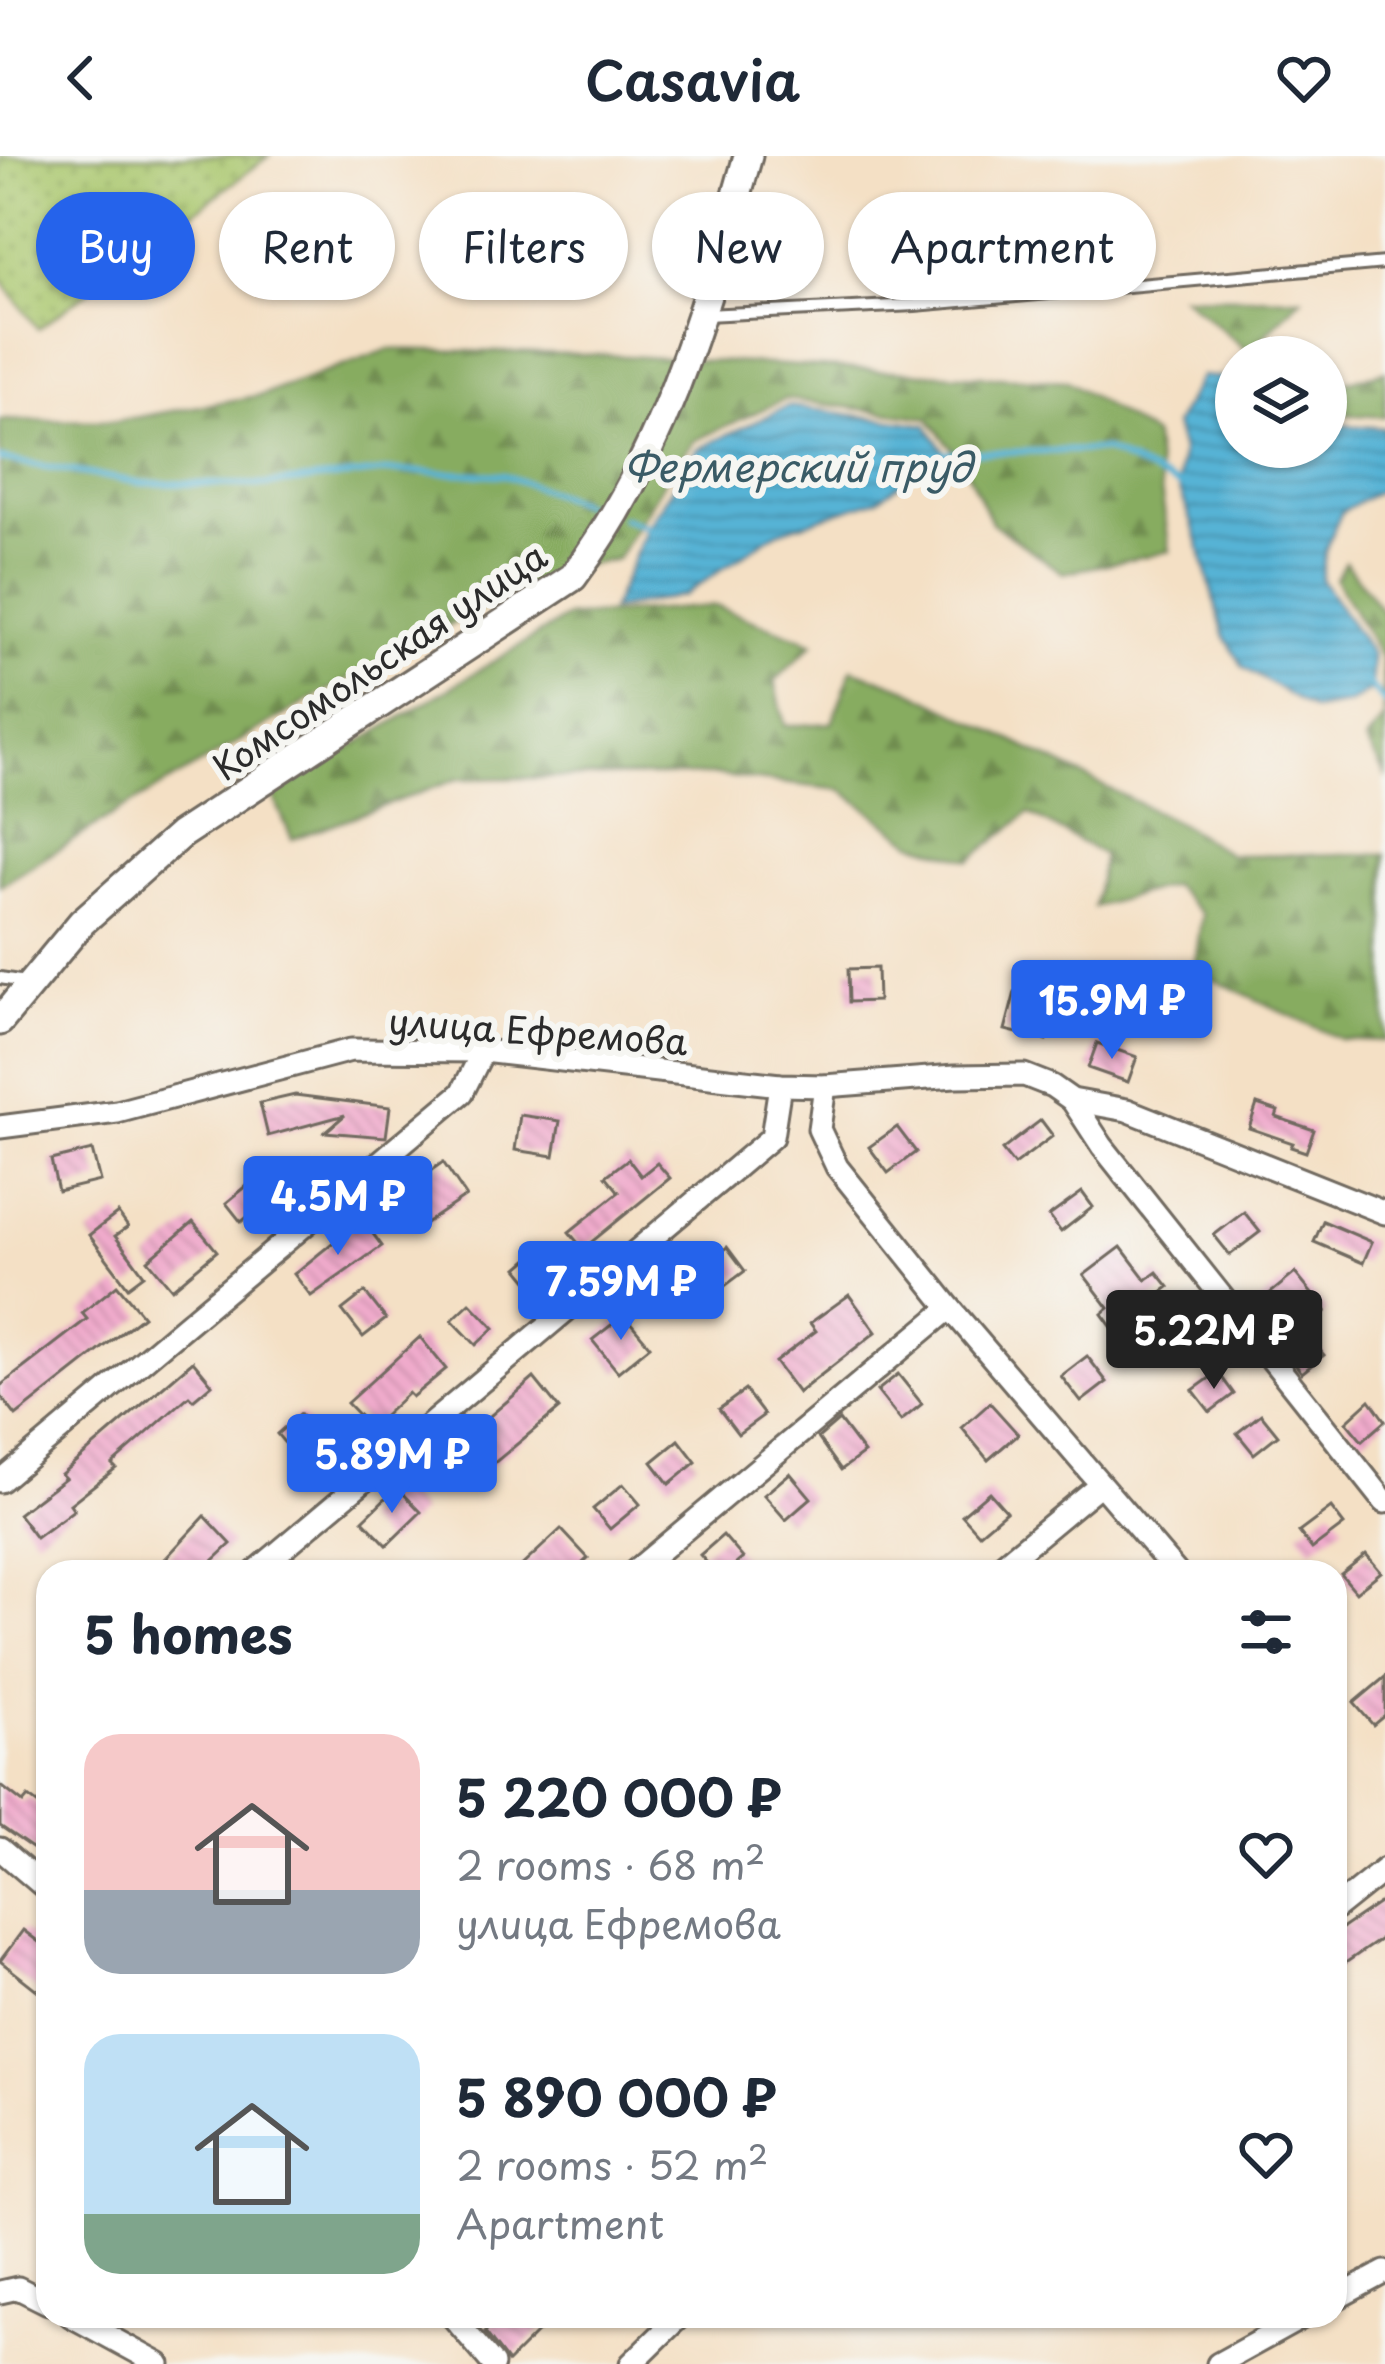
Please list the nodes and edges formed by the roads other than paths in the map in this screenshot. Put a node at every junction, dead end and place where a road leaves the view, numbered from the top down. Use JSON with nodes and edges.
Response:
{"nodes":[{"id":1,"x":748,"y":156,"type":"edge"},
{"id":2,"x":1385,"y":263,"type":"edge"},
{"id":3,"x":702,"y":315,"type":"junction"},
{"id":4,"x":14,"y":980,"type":"edge"},
{"id":5,"x":0,"y":1021,"type":"edge"},
{"id":6,"x":483,"y":1052,"type":"junction"},
{"id":7,"x":780,"y":1085,"type":"junction"},
{"id":8,"x":825,"y":1087,"type":"junction"},
{"id":9,"x":1072,"y":1100,"type":"junction"},
{"id":10,"x":0,"y":1127,"type":"edge"},
{"id":11,"x":1385,"y":1213,"type":"edge"},
{"id":12,"x":950,"y":1308,"type":"junction"},
{"id":13,"x":0,"y":1480,"type":"edge"},
{"id":14,"x":1099,"y":1486,"type":"junction"},
{"id":15,"x":1385,"y":1502,"type":"edge"},
{"id":16,"x":269,"y":1560,"type":"edge"},
{"id":17,"x":648,"y":1560,"type":"edge"},
{"id":18,"x":1022,"y":1560,"type":"edge"},
{"id":19,"x":1164,"y":1560,"type":"edge"},
{"id":20,"x":0,"y":1849,"type":"edge"},
{"id":21,"x":1385,"y":1869,"type":"edge"},
{"id":22,"x":36,"y":1880,"type":"edge"},
{"id":23,"x":1347,"y":1899,"type":"edge"},
{"id":24,"x":1385,"y":2272,"type":"edge"},
{"id":25,"x":0,"y":2291,"type":"edge"},
{"id":26,"x":1347,"y":2293,"type":"edge"},
{"id":27,"x":36,"y":2297,"type":"edge"},
{"id":28,"x":93,"y":2328,"type":"edge"},
{"id":29,"x":462,"y":2328,"type":"edge"},
{"id":30,"x":668,"y":2328,"type":"edge"},
{"id":31,"x":1283,"y":2328,"type":"edge"},
{"id":32,"x":159,"y":2364,"type":"edge"},
{"id":33,"x":493,"y":2364,"type":"edge"},
{"id":34,"x":631,"y":2364,"type":"edge"},
{"id":35,"x":1218,"y":2364,"type":"edge"}],
"edges":[{"from":1,"to":3,"type":"street","name":"Комсомольская улица"},
{"from":2,"to":3,"type":"lane"},
{"from":3,"to":4,"type":"street","name":"Комсомольская улица"},
{"from":4,"to":5,"type":"street","name":"Комсомольская улица"},
{"from":6,"to":7,"type":"street","name":"улица Ефремова"},
{"from":6,"to":10,"type":"street","name":"улица Ефремова"},
{"from":6,"to":13,"type":"street"},
{"from":7,"to":8,"type":"street","name":"улица Ефремова"},
{"from":7,"to":16,"type":"street"},
{"from":8,"to":9,"type":"street","name":"улица Ефремова"},
{"from":8,"to":12,"type":"street"},
{"from":9,"to":11,"type":"street","name":"улица Ефремова"},
{"from":9,"to":15,"type":"street"},
{"from":12,"to":14,"type":"street"},
{"from":12,"to":17,"type":"street"},
{"from":14,"to":18,"type":"street"},
{"from":14,"to":19,"type":"street"},
{"from":20,"to":22,"type":"street"},
{"from":21,"to":23,"type":"street"},
{"from":24,"to":26,"type":"street"},
{"from":25,"to":27,"type":"street"},
{"from":28,"to":32,"type":"street"},
{"from":29,"to":33,"type":"street"},
{"from":30,"to":34,"type":"street"},
{"from":31,"to":35,"type":"street"}]}
